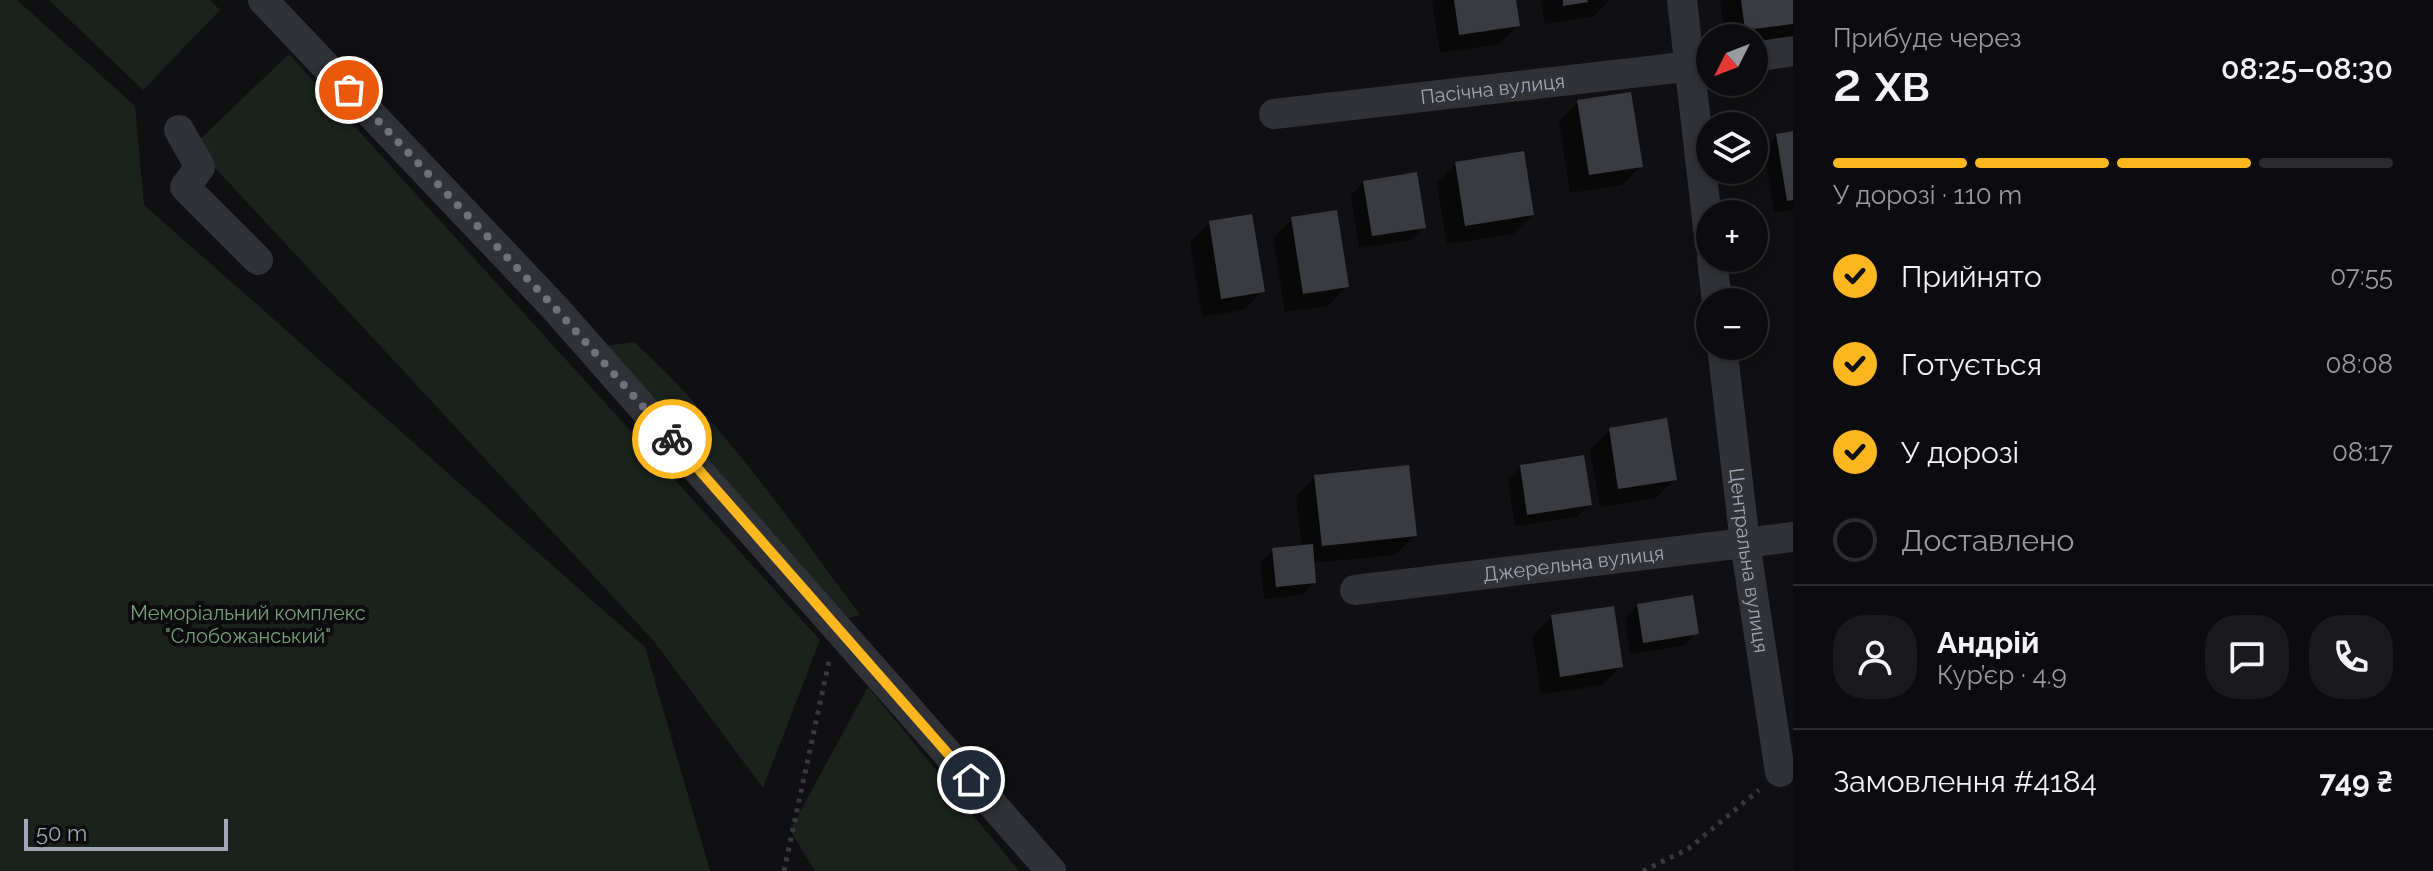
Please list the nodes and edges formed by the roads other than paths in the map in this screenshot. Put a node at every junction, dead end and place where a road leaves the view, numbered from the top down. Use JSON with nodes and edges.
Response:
{"nodes":[{"id":1,"x":263,"y":0,"type":"edge"},
{"id":2,"x":1682,"y":0,"type":"edge"},
{"id":3,"x":1696,"y":51,"type":"edge"},
{"id":4,"x":1793,"y":51,"type":"edge"},
{"id":5,"x":1768,"y":55,"type":"edge"},
{"id":6,"x":1696,"y":66,"type":"edge"},
{"id":7,"x":1702,"y":96,"type":"edge"},
{"id":8,"x":1274,"y":114,"type":"dead end"},
{"id":9,"x":179,"y":130,"type":"dead end"},
{"id":10,"x":1707,"y":200,"type":"edge"},
{"id":11,"x":258,"y":260,"type":"dead end"},
{"id":12,"x":1724,"y":360,"type":"edge"},
{"id":13,"x":1793,"y":537,"type":"edge"},
{"id":14,"x":1745,"y":543,"type":"junction"},
{"id":15,"x":1355,"y":590,"type":"dead end"},
{"id":16,"x":1780,"y":772,"type":"road end"},
{"id":17,"x":1051,"y":871,"type":"edge"}],
"edges":[{"from":1,"to":17,"type":"street"},
{"from":2,"to":3,"type":"street"},
{"from":4,"to":5,"type":"street"},
{"from":6,"to":8,"type":"street","name":"Пасічна вулиця"},
{"from":7,"to":10,"type":"street"},
{"from":9,"to":11,"type":"street"},
{"from":12,"to":14,"type":"street","name":"Центральна вулиця"},
{"from":13,"to":14,"type":"street","name":"Джерельна вулиця"},
{"from":14,"to":15,"type":"street","name":"Джерельна вулиця"},
{"from":14,"to":16,"type":"street","name":"Центральна вулиця"}]}
